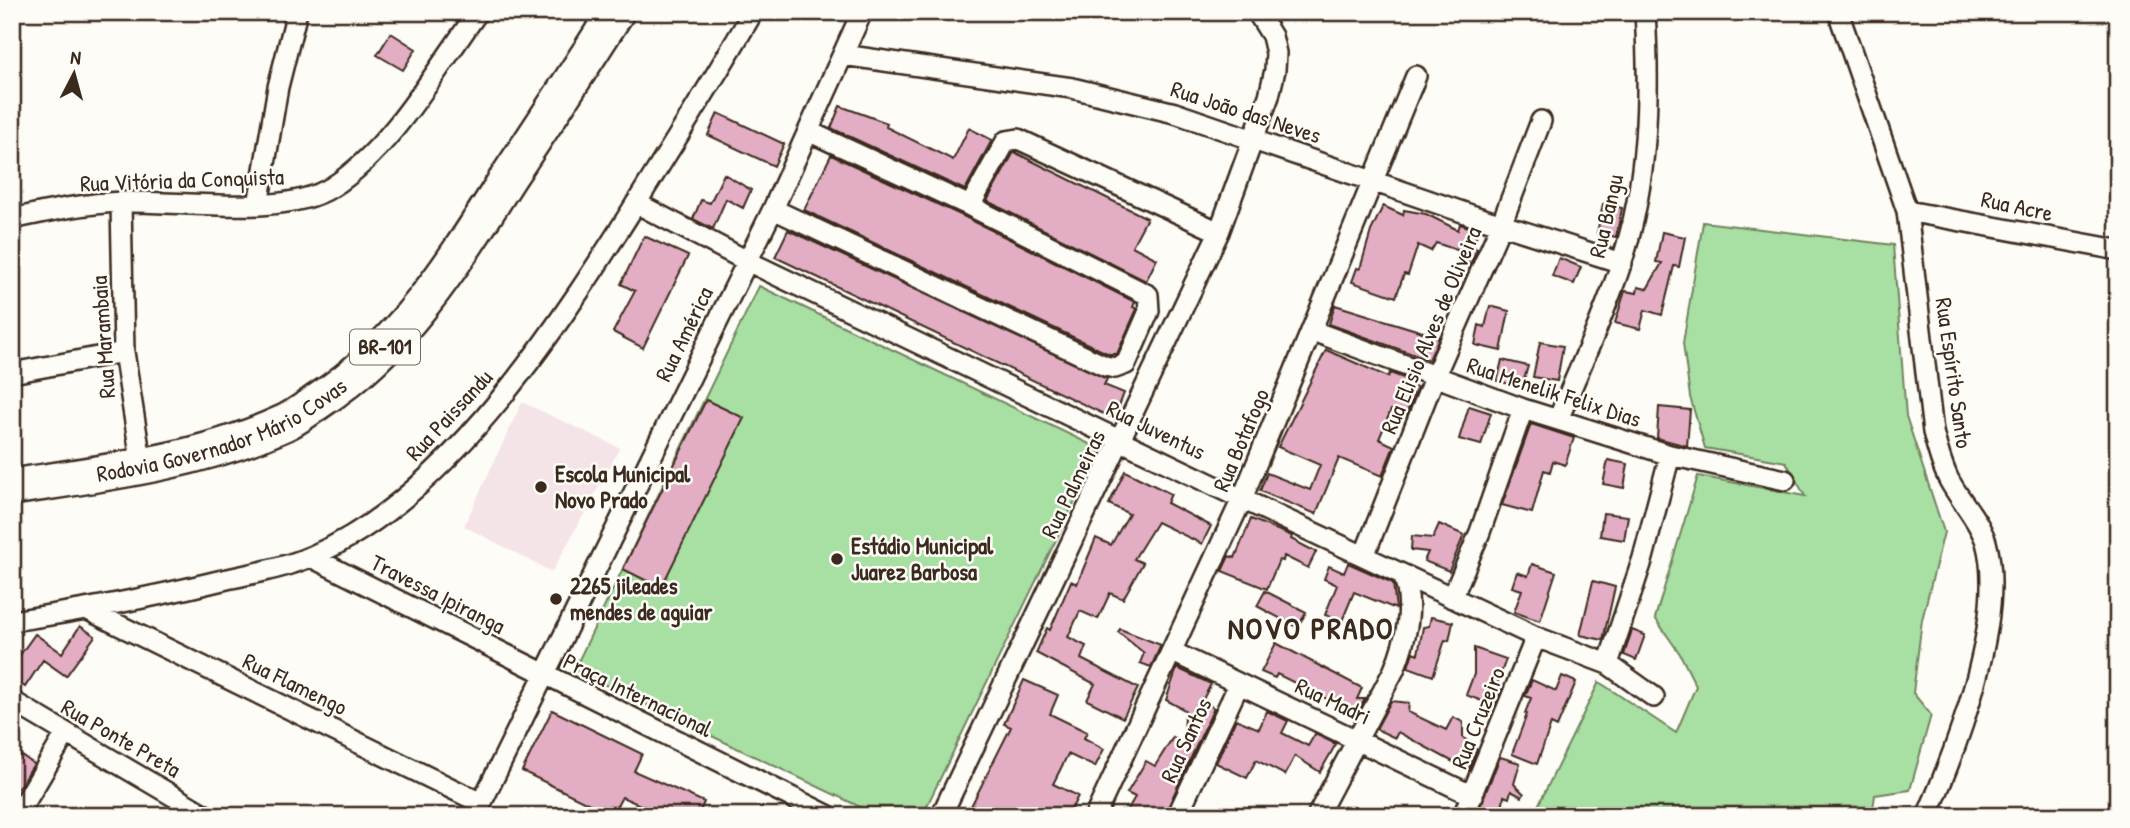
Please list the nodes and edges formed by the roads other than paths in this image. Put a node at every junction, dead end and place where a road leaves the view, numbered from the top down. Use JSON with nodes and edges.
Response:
{"nodes":[{"id":1,"x":297,"y":12,"type":"edge"},
{"id":2,"x":478,"y":12,"type":"edge"},
{"id":3,"x":616,"y":12,"type":"edge"},
{"id":4,"x":753,"y":12,"type":"edge"},
{"id":5,"x":863,"y":12,"type":"edge"},
{"id":6,"x":1257,"y":12,"type":"edge"},
{"id":7,"x":1645,"y":12,"type":"edge"},
{"id":8,"x":1838,"y":12,"type":"edge"},
{"id":9,"x":844,"y":55,"type":"junction"},
{"id":10,"x":1416,"y":76,"type":"dead end"},
{"id":11,"x":1541,"y":121,"type":"dead end"},
{"id":12,"x":810,"y":132,"type":"junction"},
{"id":13,"x":1254,"y":139,"type":"junction"},
{"id":14,"x":1376,"y":180,"type":"junction"},
{"id":15,"x":121,"y":202,"type":"junction"},
{"id":16,"x":636,"y":203,"type":"junction"},
{"id":17,"x":258,"y":205,"type":"junction"},
{"id":18,"x":970,"y":206,"type":"junction"},
{"id":19,"x":773,"y":209,"type":"junction"},
{"id":20,"x":1907,"y":211,"type":"junction"},
{"id":21,"x":12,"y":219,"type":"edge"},
{"id":22,"x":1501,"y":225,"type":"junction"},
{"id":23,"x":1219,"y":232,"type":"junction"},
{"id":24,"x":2118,"y":250,"type":"edge"},
{"id":25,"x":747,"y":261,"type":"junction"},
{"id":26,"x":1622,"y":263,"type":"junction"},
{"id":27,"x":1313,"y":331,"type":"junction"},
{"id":28,"x":124,"y":352,"type":"junction"},
{"id":29,"x":12,"y":373,"type":"edge"},
{"id":30,"x":1434,"y":378,"type":"junction"},
{"id":31,"x":1523,"y":409,"type":"junction"},
{"id":32,"x":1558,"y":420,"type":"junction"},
{"id":33,"x":1122,"y":440,"type":"junction"},
{"id":34,"x":1670,"y":455,"type":"junction"},
{"id":35,"x":142,"y":467,"type":"junction"},
{"id":36,"x":1785,"y":480,"type":"dead end"},
{"id":37,"x":12,"y":487,"type":"edge"},
{"id":38,"x":1242,"y":499,"type":"junction"},
{"id":39,"x":1364,"y":556,"type":"junction"},
{"id":40,"x":311,"y":557,"type":"junction"},
{"id":41,"x":1403,"y":575,"type":"junction"},
{"id":42,"x":1452,"y":598,"type":"junction"},
{"id":43,"x":88,"y":610,"type":"junction"},
{"id":44,"x":12,"y":621,"type":"edge"},
{"id":45,"x":1536,"y":638,"type":"junction"},
{"id":46,"x":1173,"y":652,"type":"junction"},
{"id":47,"x":1608,"y":664,"type":"junction"},
{"id":48,"x":544,"y":676,"type":"junction"},
{"id":49,"x":1239,"y":684,"type":"junction"},
{"id":50,"x":1654,"y":697,"type":"dead end"},
{"id":51,"x":12,"y":701,"type":"edge"},
{"id":52,"x":65,"y":735,"type":"junction"},
{"id":53,"x":1355,"y":738,"type":"junction"},
{"id":54,"x":1473,"y":796,"type":"junction"},
{"id":55,"x":478,"y":809,"type":"edge"},
{"id":56,"x":812,"y":813,"type":"edge"},
{"id":57,"x":17,"y":816,"type":"edge"},
{"id":58,"x":207,"y":816,"type":"edge"},
{"id":59,"x":942,"y":816,"type":"edge"},
{"id":60,"x":1095,"y":816,"type":"edge"},
{"id":61,"x":1177,"y":816,"type":"edge"},
{"id":62,"x":1317,"y":816,"type":"edge"},
{"id":63,"x":1463,"y":816,"type":"edge"},
{"id":64,"x":1927,"y":816,"type":"edge"}],
"edges":[{"from":1,"to":17,"type":"street"},
{"from":2,"to":17,"type":"street","name":"Rua Vitória da Conquista"},
{"from":3,"to":35,"type":"highway","name":"Rodovia Governador Mário Covas","number":"BR-101"},
{"from":4,"to":16,"type":"street","name":"Rua Paissandu"},
{"from":5,"to":9,"type":"street","name":"Rua América"},
{"from":6,"to":13,"type":"street","name":"Rua Palmeiras"},
{"from":7,"to":26,"type":"street","name":"Rua Bangu"},
{"from":8,"to":20,"type":"street","name":"Rua Espírito Santo"},
{"from":9,"to":12,"type":"street","name":"Rua América"},
{"from":9,"to":13,"type":"street","name":"Rua João das Neves"},
{"from":10,"to":14,"type":"street","name":"Rua Botafogo"},
{"from":11,"to":22,"type":"street","name":"Rua Elisio Alves de Oliveira"},
{"from":12,"to":18,"type":"street"},
{"from":12,"to":19,"type":"street","name":"Rua América"},
{"from":13,"to":14,"type":"street","name":"Rua João das Neves"},
{"from":13,"to":23,"type":"street","name":"Rua Palmeiras"},
{"from":14,"to":22,"type":"street","name":"Rua João das Neves"},
{"from":14,"to":27,"type":"street","name":"Rua Botafogo"},
{"from":15,"to":17,"type":"street","name":"Rua Vitória da Conquista"},
{"from":15,"to":21,"type":"street","name":"Rua Vitória da Conquista"},
{"from":15,"to":28,"type":"street","name":"Rua Marambaia"},
{"from":16,"to":25,"type":"street","name":"Rua Juventus"},
{"from":16,"to":40,"type":"street","name":"Rua Paissandu"},
{"from":18,"to":19,"type":"street"},
{"from":18,"to":23,"type":"street"},
{"from":19,"to":25,"type":"street","name":"Rua América"},
{"from":20,"to":24,"type":"street","name":"Rua Acre"},
{"from":20,"to":64,"type":"street","name":"Rua Espírito Santo"},
{"from":22,"to":26,"type":"street","name":"Rua João das Neves"},
{"from":22,"to":30,"type":"street","name":"Rua Elisio Alves de Oliveira"},
{"from":23,"to":33,"type":"street","name":"Rua Palmeiras"},
{"from":25,"to":33,"type":"street","name":"Rua Juventus"},
{"from":25,"to":48,"type":"street","name":"Rua América"},
{"from":26,"to":32,"type":"street","name":"Rua Bangu"},
{"from":27,"to":30,"type":"street","name":"Rua Menelik Felix Dias"},
{"from":27,"to":38,"type":"street","name":"Rua Botafogo"},
{"from":28,"to":29,"type":"street"},
{"from":28,"to":35,"type":"street","name":"Rua Marambaia"},
{"from":30,"to":31,"type":"street","name":"Rua Menelik Felix Dias"},
{"from":30,"to":39,"type":"street","name":"Rua Elisio Alves de Oliveira"},
{"from":31,"to":32,"type":"street","name":"Rua Menelik Felix Dias"},
{"from":31,"to":42,"type":"street"},
{"from":32,"to":34,"type":"street","name":"Rua Menelik Felix Dias"},
{"from":33,"to":38,"type":"street","name":"Rua Juventus"},
{"from":33,"to":59,"type":"street","name":"Rua Palmeiras"},
{"from":34,"to":36,"type":"street","name":"Rua Menelik Felix Dias"},
{"from":34,"to":47,"type":"street"},
{"from":35,"to":37,"type":"highway","name":"Rodovia Governador Mário Covas","number":"BR-101"},
{"from":38,"to":39,"type":"street","name":"Rua Juventus"},
{"from":38,"to":46,"type":"street","name":"Rua Botafogo"},
{"from":39,"to":41,"type":"street","name":"Rua Juventus"},
{"from":40,"to":43,"type":"street","name":"Rua Paissandu"},
{"from":40,"to":48,"type":"street","name":"Travessa Ipiranga"},
{"from":41,"to":42,"type":"street","name":"Rua Juventus"},
{"from":41,"to":53,"type":"street"},
{"from":42,"to":45,"type":"street","name":"Rua Juventus"},
{"from":43,"to":44,"type":"street","name":"Rua Paissandu"},
{"from":43,"to":55,"type":"street","name":"Rua Flamengo"},
{"from":45,"to":47,"type":"street","name":"Rua Juventus"},
{"from":45,"to":54,"type":"street","name":"Rua Cruzeiro"},
{"from":46,"to":49,"type":"street","name":"Rua Madri"},
{"from":46,"to":60,"type":"street","name":"Rua Botafogo"},
{"from":47,"to":50,"type":"street","name":"Rua Juventus"},
{"from":48,"to":55,"type":"street","name":"Praça Internacional"},
{"from":48,"to":56,"type":"street","name":"Praça Internacional"},
{"from":49,"to":53,"type":"street","name":"Rua Madri"},
{"from":49,"to":61,"type":"street","name":"Rua Santos"},
{"from":51,"to":52,"type":"street","name":"Rua Ponte Preta"},
{"from":52,"to":57,"type":"street"},
{"from":52,"to":58,"type":"street","name":"Rua Ponte Preta"},
{"from":53,"to":54,"type":"street","name":"Rua Madri"},
{"from":53,"to":62,"type":"street"},
{"from":54,"to":63,"type":"street","name":"Rua Cruzeiro"}]}
